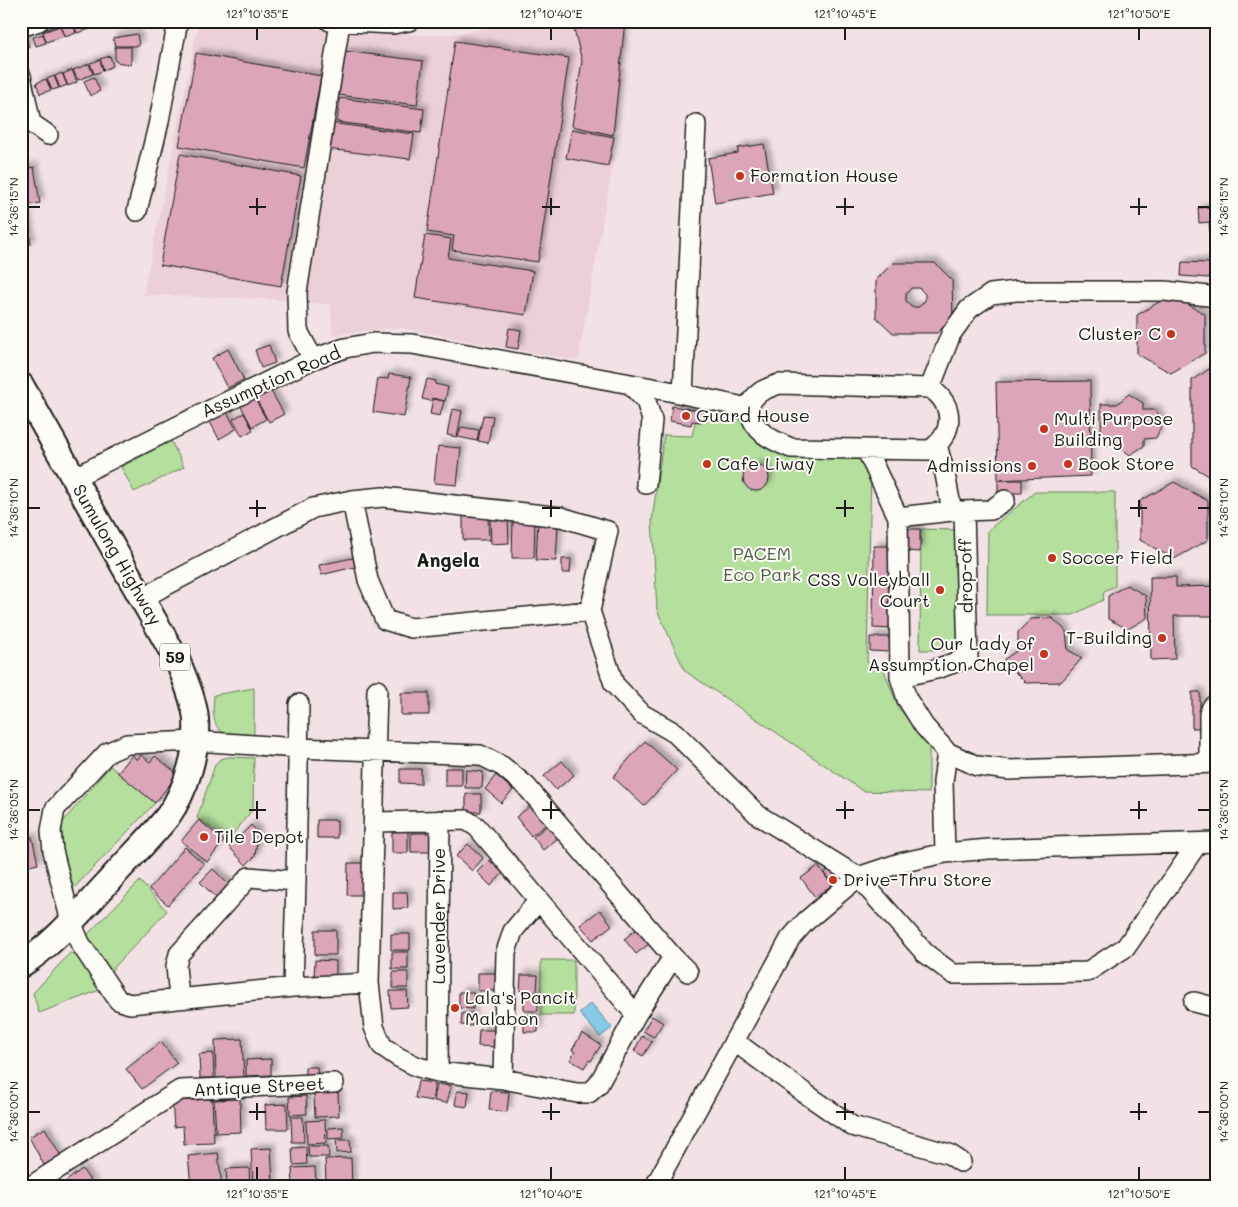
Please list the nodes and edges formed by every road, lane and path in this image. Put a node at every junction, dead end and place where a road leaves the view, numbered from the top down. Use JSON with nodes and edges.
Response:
{"nodes":[{"id":1,"x":39,"y":21,"type":"edge"},
{"id":2,"x":178,"y":21,"type":"edge"},
{"id":3,"x":409,"y":21,"type":"edge"},
{"id":4,"x":335,"y":22,"type":"edge"},
{"id":5,"x":372,"y":22,"type":"edge"},
{"id":6,"x":21,"y":28,"type":"edge"},
{"id":7,"x":21,"y":76,"type":"edge"},
{"id":8,"x":696,"y":124,"type":"dead end"},
{"id":9,"x":48,"y":135,"type":"dead end"},
{"id":10,"x":136,"y":211,"type":"dead end"},
{"id":11,"x":1217,"y":297,"type":"edge"},
{"id":12,"x":313,"y":359,"type":"junction"},
{"id":13,"x":630,"y":384,"type":"junction"},
{"id":14,"x":21,"y":385,"type":"edge"},
{"id":15,"x":930,"y":388,"type":"junction"},
{"id":16,"x":683,"y":394,"type":"junction"},
{"id":17,"x":748,"y":408,"type":"junction"},
{"id":18,"x":933,"y":448,"type":"junction"},
{"id":19,"x":866,"y":449,"type":"junction"},
{"id":20,"x":73,"y":478,"type":"junction"},
{"id":21,"x":646,"y":484,"type":"dead end"},
{"id":22,"x":352,"y":500,"type":"junction"},
{"id":23,"x":1005,"y":500,"type":"dead end"},
{"id":24,"x":960,"y":515,"type":"junction"},
{"id":25,"x":898,"y":516,"type":"junction"},
{"id":26,"x":142,"y":598,"type":"junction"},
{"id":27,"x":590,"y":611,"type":"junction"},
{"id":28,"x":900,"y":677,"type":"junction"},
{"id":29,"x":377,"y":690,"type":"dead end"},
{"id":30,"x":1217,"y":703,"type":"edge"},
{"id":31,"x":299,"y":704,"type":"dead end"},
{"id":32,"x":195,"y":741,"type":"junction"},
{"id":33,"x":298,"y":748,"type":"junction"},
{"id":34,"x":376,"y":751,"type":"junction"},
{"id":35,"x":947,"y":752,"type":"junction"},
{"id":36,"x":1213,"y":763,"type":"edge"},
{"id":37,"x":440,"y":820,"type":"junction"},
{"id":38,"x":374,"y":822,"type":"junction"},
{"id":39,"x":1217,"y":842,"type":"edge"},
{"id":40,"x":1198,"y":843,"type":"junction"},
{"id":41,"x":945,"y":853,"type":"junction"},
{"id":42,"x":858,"y":877,"type":"junction"},
{"id":43,"x":296,"y":881,"type":"junction"},
{"id":44,"x":538,"y":900,"type":"junction"},
{"id":45,"x":71,"y":922,"type":"junction"},
{"id":46,"x":673,"y":957,"type":"junction"},
{"id":47,"x":21,"y":965,"type":"edge"},
{"id":48,"x":688,"y":972,"type":"dead end"},
{"id":49,"x":369,"y":983,"type":"junction"},
{"id":50,"x":293,"y":986,"type":"junction"},
{"id":51,"x":179,"y":998,"type":"junction"},
{"id":52,"x":1194,"y":1002,"type":"dead end"},
{"id":53,"x":1217,"y":1008,"type":"edge"},
{"id":54,"x":636,"y":1014,"type":"junction"},
{"id":55,"x":734,"y":1042,"type":"junction"},
{"id":56,"x":438,"y":1072,"type":"junction"},
{"id":57,"x":503,"y":1079,"type":"junction"},
{"id":58,"x":334,"y":1083,"type":"dead end"},
{"id":59,"x":961,"y":1162,"type":"dead end"},
{"id":60,"x":31,"y":1186,"type":"edge"},
{"id":61,"x":655,"y":1186,"type":"edge"}],
"edges":[{"from":1,"to":6,"type":"street"},
{"from":2,"to":10,"type":"street"},
{"from":3,"to":5,"type":"street"},
{"from":4,"to":5,"type":"street"},
{"from":4,"to":12,"type":"street"},
{"from":7,"to":9,"type":"street"},
{"from":8,"to":16,"type":"street"},
{"from":11,"to":15,"type":"street"},
{"from":12,"to":13,"type":"street","name":"Assumption Road"},
{"from":12,"to":20,"type":"street","name":"Assumption Road"},
{"from":13,"to":16,"type":"street","name":"Assumption Road"},
{"from":13,"to":21,"type":"street"},
{"from":14,"to":20,"type":"main road","name":"Sumulong Highway","number":"59"},
{"from":15,"to":17,"type":"street"},
{"from":15,"to":18,"type":"street"},
{"from":16,"to":17,"type":"street","name":"Assumption Road"},
{"from":17,"to":19,"type":"street"},
{"from":18,"to":19,"type":"street"},
{"from":18,"to":24,"type":"street","name":"drop-off"},
{"from":19,"to":25,"type":"street"},
{"from":20,"to":26,"type":"main road","name":"Sumulong Highway","number":"59"},
{"from":22,"to":26,"type":"street"},
{"from":22,"to":27,"type":"street"},
{"from":22,"to":27,"type":"street"},
{"from":23,"to":24,"type":"street"},
{"from":24,"to":25,"type":"street"},
{"from":24,"to":28,"type":"street","name":"drop-off"},
{"from":25,"to":28,"type":"street"},
{"from":26,"to":32,"type":"main road","name":"Sumulong Highway","number":"59"},
{"from":27,"to":42,"type":"street"},
{"from":28,"to":35,"type":"street"},
{"from":29,"to":34,"type":"street"},
{"from":30,"to":36,"type":"street"},
{"from":31,"to":33,"type":"street"},
{"from":32,"to":33,"type":"street"},
{"from":32,"to":45,"type":"main road","name":"Sumulong Highway","number":"59"},
{"from":32,"to":45,"type":"street"},
{"from":33,"to":34,"type":"street"},
{"from":33,"to":43,"type":"street"},
{"from":34,"to":38,"type":"street"},
{"from":34,"to":46,"type":"street"},
{"from":35,"to":36,"type":"street"},
{"from":35,"to":41,"type":"street"},
{"from":37,"to":38,"type":"street"},
{"from":37,"to":44,"type":"street"},
{"from":37,"to":56,"type":"street","name":"Lavender Drive"},
{"from":38,"to":49,"type":"street"},
{"from":39,"to":40,"type":"street"},
{"from":40,"to":41,"type":"street"},
{"from":40,"to":42,"type":"street"},
{"from":41,"to":42,"type":"street"},
{"from":42,"to":55,"type":"street"},
{"from":43,"to":50,"type":"street"},
{"from":43,"to":51,"type":"street"},
{"from":44,"to":54,"type":"street"},
{"from":44,"to":57,"type":"street"},
{"from":45,"to":47,"type":"main road","name":"Sumulong Highway","number":"59"},
{"from":45,"to":51,"type":"street"},
{"from":46,"to":48,"type":"street"},
{"from":46,"to":54,"type":"street"},
{"from":49,"to":50,"type":"street"},
{"from":49,"to":56,"type":"street"},
{"from":50,"to":51,"type":"street"},
{"from":52,"to":53,"type":"street"},
{"from":54,"to":57,"type":"street"},
{"from":55,"to":59,"type":"street"},
{"from":55,"to":61,"type":"street"},
{"from":56,"to":57,"type":"street"},
{"from":58,"to":60,"type":"street","name":"Antique Street"}]}
